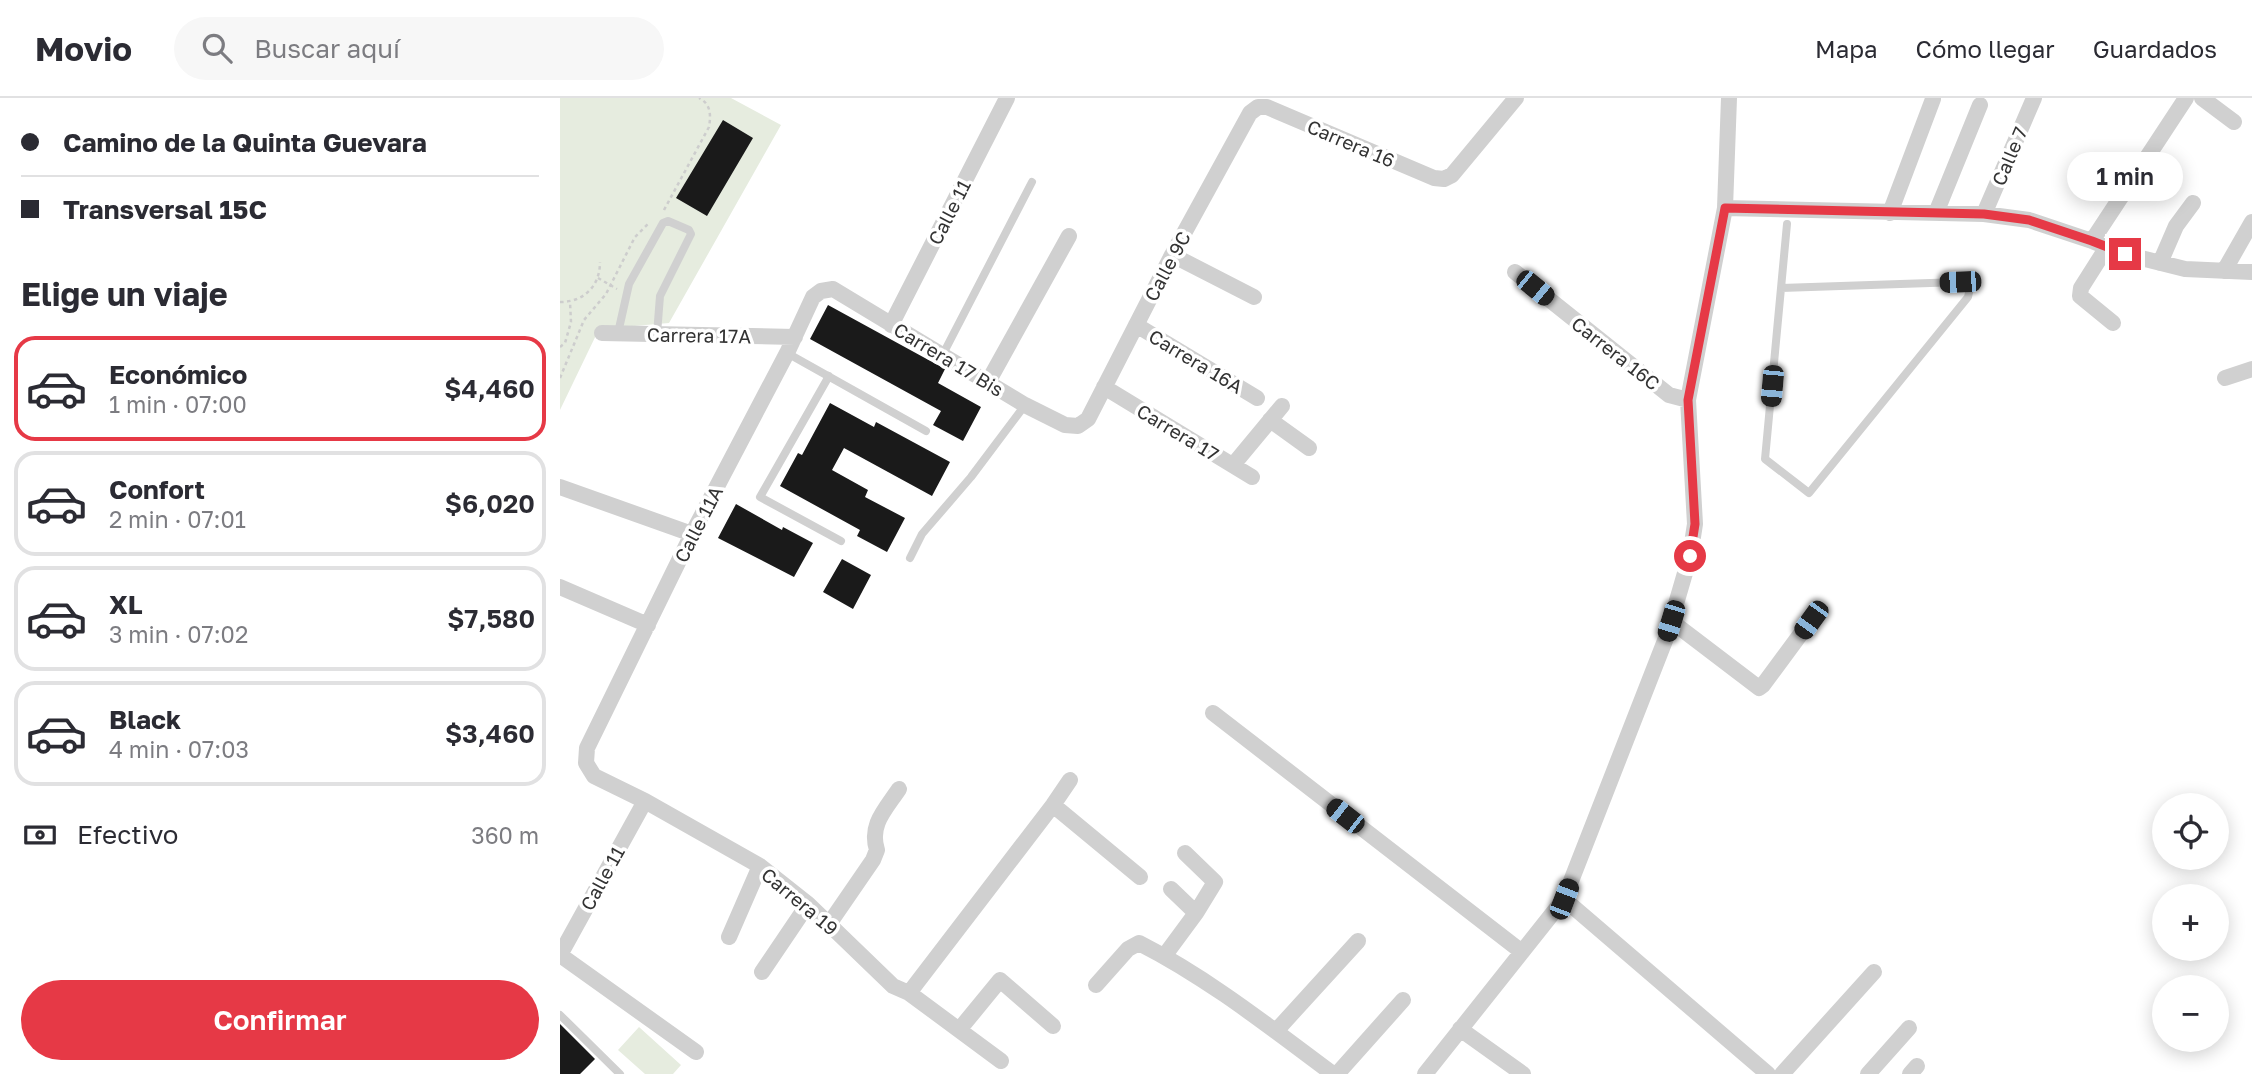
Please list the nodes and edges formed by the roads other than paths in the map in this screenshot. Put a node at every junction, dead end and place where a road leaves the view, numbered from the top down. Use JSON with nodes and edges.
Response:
{"nodes":[{"id":1,"x":1007,"y":98,"type":"edge"},
{"id":2,"x":1516,"y":98,"type":"edge"},
{"id":3,"x":1729,"y":98,"type":"edge"},
{"id":4,"x":2034,"y":98,"type":"edge"},
{"id":5,"x":2186,"y":98,"type":"edge"},
{"id":6,"x":2202,"y":98,"type":"edge"},
{"id":7,"x":1933,"y":99,"type":"edge"},
{"id":8,"x":1980,"y":105,"type":"dead end"},
{"id":9,"x":1258,"y":107,"type":"joint"},
{"id":10,"x":2234,"y":122,"type":"dead end"},
{"id":11,"x":1031,"y":181,"type":"dead end"},
{"id":12,"x":2193,"y":202,"type":"dead end"},
{"id":13,"x":1725,"y":208,"type":"junction"},
{"id":14,"x":1890,"y":213,"type":"junction"},
{"id":15,"x":1936,"y":214,"type":"junction"},
{"id":16,"x":1984,"y":214,"type":"junction"},
{"id":17,"x":1788,"y":218,"type":"junction"},
{"id":18,"x":2252,"y":222,"type":"edge"},
{"id":19,"x":1069,"y":236,"type":"dead end"},
{"id":20,"x":2100,"y":244,"type":"junction"},
{"id":21,"x":1172,"y":255,"type":"junction"},
{"id":22,"x":2160,"y":263,"type":"junction"},
{"id":23,"x":2224,"y":271,"type":"junction"},
{"id":24,"x":1516,"y":272,"type":"dead end"},
{"id":25,"x":2252,"y":272,"type":"edge"},
{"id":26,"x":1781,"y":288,"type":"junction"},
{"id":27,"x":821,"y":291,"type":"joint"},
{"id":28,"x":1254,"y":297,"type":"dead end"},
{"id":29,"x":2113,"y":323,"type":"dead end"},
{"id":30,"x":891,"y":325,"type":"junction"},
{"id":31,"x":1136,"y":325,"type":"junction"},
{"id":32,"x":610,"y":333,"type":"joint"},
{"id":33,"x":657,"y":334,"type":"junction"},
{"id":34,"x":795,"y":337,"type":"junction"},
{"id":35,"x":787,"y":353,"type":"junction"},
{"id":36,"x":942,"y":356,"type":"junction"},
{"id":37,"x":2252,"y":369,"type":"edge"},
{"id":38,"x":829,"y":376,"type":"junction"},
{"id":39,"x":2225,"y":378,"type":"dead end"},
{"id":40,"x":988,"y":382,"type":"junction"},
{"id":41,"x":1104,"y":387,"type":"junction"},
{"id":42,"x":1257,"y":398,"type":"dead end"},
{"id":43,"x":1688,"y":400,"type":"junction"},
{"id":44,"x":1025,"y":405,"type":"junction"},
{"id":45,"x":1282,"y":406,"type":"dead end"},
{"id":46,"x":1270,"y":420,"type":"junction"},
{"id":47,"x":1078,"y":426,"type":"joint"},
{"id":48,"x":926,"y":431,"type":"dead end"},
{"id":49,"x":1309,"y":448,"type":"dead end"},
{"id":50,"x":1233,"y":465,"type":"junction"},
{"id":51,"x":1252,"y":477,"type":"dead end"},
{"id":52,"x":560,"y":487,"type":"edge"},
{"id":53,"x":692,"y":534,"type":"junction"},
{"id":54,"x":841,"y":541,"type":"dead end"},
{"id":55,"x":910,"y":558,"type":"dead end"},
{"id":56,"x":560,"y":587,"type":"edge"},
{"id":57,"x":1811,"y":620,"type":"dead end"},
{"id":58,"x":1671,"y":621,"type":"junction"},
{"id":59,"x":648,"y":625,"type":"junction"},
{"id":60,"x":1213,"y":713,"type":"dead end"},
{"id":61,"x":586,"y":763,"type":"joint"},
{"id":62,"x":1070,"y":780,"type":"dead end"},
{"id":63,"x":899,"y":789,"type":"dead end"},
{"id":64,"x":645,"y":802,"type":"junction"},
{"id":65,"x":1053,"y":805,"type":"junction"},
{"id":66,"x":1185,"y":853,"type":"dead end"},
{"id":67,"x":760,"y":866,"type":"junction"},
{"id":68,"x":1140,"y":877,"type":"dead end"},
{"id":69,"x":1171,"y":889,"type":"dead end"},
{"id":70,"x":1564,"y":899,"type":"junction"},
{"id":71,"x":808,"y":904,"type":"junction"},
{"id":72,"x":1196,"y":913,"type":"junction"},
{"id":73,"x":829,"y":924,"type":"junction"},
{"id":74,"x":729,"y":937,"type":"dead end"},
{"id":75,"x":1358,"y":941,"type":"dead end"},
{"id":76,"x":1522,"y":952,"type":"junction"},
{"id":77,"x":560,"y":955,"type":"edge"},
{"id":78,"x":1165,"y":956,"type":"junction"},
{"id":79,"x":762,"y":972,"type":"dead end"},
{"id":80,"x":1874,"y":972,"type":"dead end"},
{"id":81,"x":1096,"y":985,"type":"dead end"},
{"id":82,"x":909,"y":993,"type":"junction"},
{"id":83,"x":1403,"y":1000,"type":"dead end"},
{"id":84,"x":560,"y":1015,"type":"edge"},
{"id":85,"x":1053,"y":1026,"type":"dead end"},
{"id":86,"x":1460,"y":1028,"type":"junction"},
{"id":87,"x":1909,"y":1028,"type":"dead end"},
{"id":88,"x":959,"y":1030,"type":"junction"},
{"id":89,"x":1276,"y":1031,"type":"junction"},
{"id":90,"x":696,"y":1052,"type":"dead end"},
{"id":91,"x":1001,"y":1061,"type":"dead end"},
{"id":92,"x":618,"y":1073,"type":"edge"},
{"id":93,"x":1335,"y":1074,"type":"edge"},
{"id":94,"x":1424,"y":1074,"type":"edge"},
{"id":95,"x":1522,"y":1074,"type":"edge"},
{"id":96,"x":1768,"y":1074,"type":"edge"},
{"id":97,"x":1782,"y":1074,"type":"edge"},
{"id":98,"x":1868,"y":1074,"type":"edge"}],
"edges":[{"from":1,"to":30,"type":"street","name":"Calle 11"},
{"from":2,"to":9,"type":"street","name":"Carrera 16"},
{"from":3,"to":13,"type":"street"},
{"from":4,"to":16,"type":"street","name":"Calle 7"},
{"from":5,"to":20,"type":"street"},
{"from":6,"to":10,"type":"street"},
{"from":7,"to":14,"type":"street"},
{"from":8,"to":15,"type":"street"},
{"from":9,"to":21,"type":"street","name":"Calle 9C"},
{"from":11,"to":36,"type":"lane"},
{"from":12,"to":22,"type":"street"},
{"from":13,"to":17,"type":"street"},
{"from":13,"to":43,"type":"street"},
{"from":14,"to":15,"type":"street"},
{"from":14,"to":17,"type":"street"},
{"from":15,"to":16,"type":"street"},
{"from":16,"to":20,"type":"street"},
{"from":17,"to":26,"type":"lane"},
{"from":18,"to":23,"type":"street"},
{"from":19,"to":40,"type":"street"},
{"from":20,"to":22,"type":"street"},
{"from":20,"to":29,"type":"street"},
{"from":21,"to":28,"type":"street"},
{"from":21,"to":31,"type":"street","name":"Calle 9C"},
{"from":22,"to":23,"type":"street"},
{"from":23,"to":25,"type":"street"},
{"from":24,"to":43,"type":"street","name":"Carrera 16C"},
{"from":26,"to":26,"type":"lane"},
{"from":27,"to":30,"type":"street","name":"Carrera 17 Bis"},
{"from":27,"to":34,"type":"street","name":"Calle 11A"},
{"from":30,"to":36,"type":"street","name":"Carrera 17 Bis"},
{"from":31,"to":41,"type":"street","name":"Calle 9C"},
{"from":31,"to":42,"type":"street","name":"Carrera 16A"},
{"from":32,"to":33,"type":"street","name":"Carrera 17A"},
{"from":32,"to":33,"type":"lane"},
{"from":33,"to":34,"type":"street","name":"Carrera 17A"},
{"from":34,"to":35,"type":"street","name":"Calle 11A"},
{"from":35,"to":38,"type":"lane"},
{"from":35,"to":53,"type":"street","name":"Calle 11A"},
{"from":36,"to":40,"type":"street","name":"Carrera 17 Bis"},
{"from":37,"to":39,"type":"street"},
{"from":38,"to":48,"type":"lane"},
{"from":38,"to":54,"type":"lane"},
{"from":40,"to":44,"type":"street","name":"Carrera 17 Bis"},
{"from":41,"to":47,"type":"street","name":"Calle 9C"},
{"from":41,"to":50,"type":"street","name":"Carrera 17"},
{"from":43,"to":58,"type":"street"},
{"from":44,"to":47,"type":"street","name":"Carrera 17 Bis"},
{"from":44,"to":55,"type":"lane"},
{"from":45,"to":46,"type":"street"},
{"from":46,"to":49,"type":"street"},
{"from":46,"to":50,"type":"street"},
{"from":50,"to":51,"type":"street","name":"Carrera 17"},
{"from":52,"to":53,"type":"street"},
{"from":53,"to":59,"type":"street","name":"Calle 11A"},
{"from":56,"to":59,"type":"street"},
{"from":57,"to":58,"type":"street"},
{"from":58,"to":70,"type":"street"},
{"from":59,"to":61,"type":"street","name":"Calle 11A"},
{"from":60,"to":76,"type":"street"},
{"from":61,"to":64,"type":"street","name":"Carrera 19"},
{"from":62,"to":65,"type":"street"},
{"from":63,"to":73,"type":"street"},
{"from":64,"to":67,"type":"street","name":"Carrera 19"},
{"from":64,"to":77,"type":"street","name":"Calle 11"},
{"from":65,"to":68,"type":"street"},
{"from":65,"to":82,"type":"street"},
{"from":66,"to":72,"type":"street"},
{"from":67,"to":71,"type":"street","name":"Carrera 19"},
{"from":67,"to":74,"type":"street"},
{"from":69,"to":72,"type":"street"},
{"from":70,"to":76,"type":"street"},
{"from":70,"to":96,"type":"street"},
{"from":71,"to":73,"type":"street","name":"Carrera 19"},
{"from":71,"to":79,"type":"street"},
{"from":72,"to":78,"type":"street"},
{"from":73,"to":82,"type":"street","name":"Carrera 19"},
{"from":75,"to":89,"type":"street"},
{"from":76,"to":86,"type":"street"},
{"from":77,"to":90,"type":"street"},
{"from":78,"to":81,"type":"street"},
{"from":78,"to":89,"type":"street"},
{"from":80,"to":97,"type":"street"},
{"from":82,"to":88,"type":"street","name":"Carrera 19"},
{"from":83,"to":93,"type":"street"},
{"from":84,"to":92,"type":"lane"},
{"from":85,"to":88,"type":"street"},
{"from":86,"to":94,"type":"street"},
{"from":86,"to":95,"type":"street"},
{"from":87,"to":98,"type":"street"},
{"from":88,"to":91,"type":"street","name":"Carrera 19"},
{"from":89,"to":93,"type":"street"}]}
